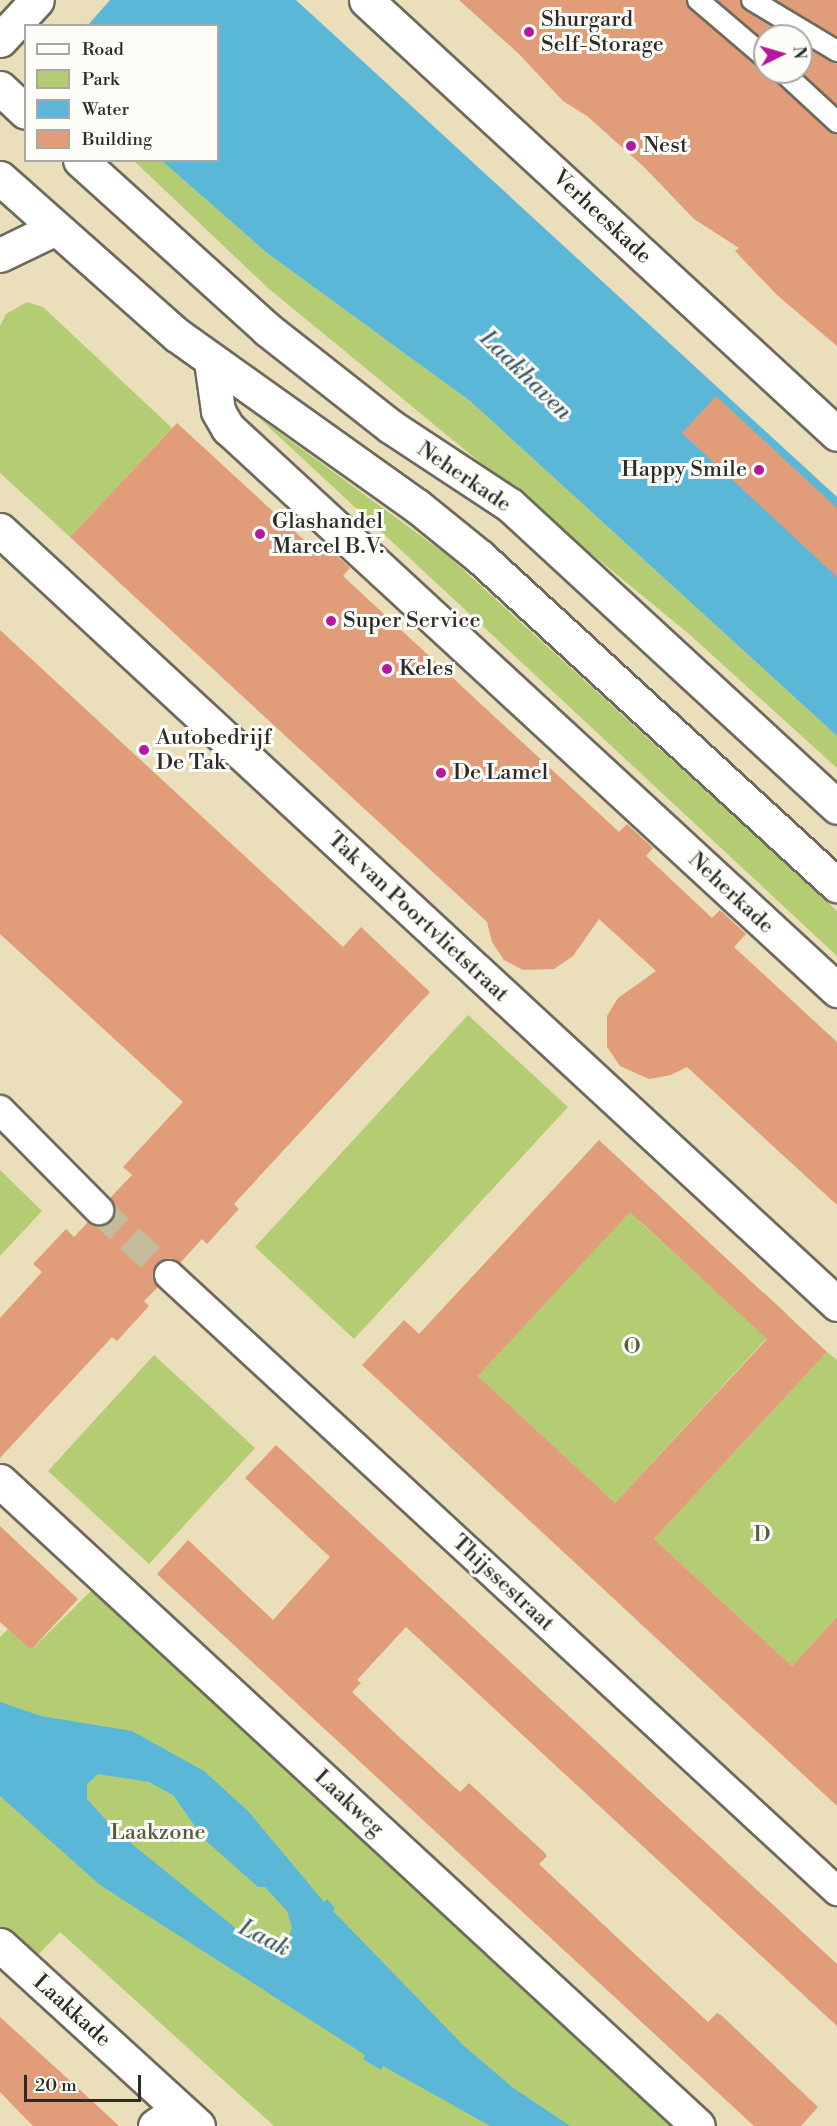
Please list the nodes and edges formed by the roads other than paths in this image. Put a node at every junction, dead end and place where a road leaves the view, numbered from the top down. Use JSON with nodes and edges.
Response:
{"nodes":[{"id":1,"x":37,"y":0,"type":"edge"},
{"id":2,"x":366,"y":0,"type":"edge"},
{"id":3,"x":698,"y":0,"type":"edge"},
{"id":4,"x":752,"y":0,"type":"edge"},
{"id":5,"x":0,"y":40,"type":"edge"},
{"id":6,"x":753,"y":47,"type":"edge"},
{"id":7,"x":837,"y":51,"type":"edge"},
{"id":8,"x":796,"y":84,"type":"edge"},
{"id":9,"x":0,"y":88,"type":"edge"},
{"id":10,"x":24,"y":110,"type":"edge"},
{"id":11,"x":837,"y":122,"type":"edge"},
{"id":12,"x":82,"y":162,"type":"edge"},
{"id":13,"x":0,"y":178,"type":"edge"},
{"id":14,"x":54,"y":229,"type":"junction"},
{"id":15,"x":0,"y":255,"type":"edge"},
{"id":16,"x":211,"y":361,"type":"junction"},
{"id":17,"x":837,"y":434,"type":"edge"},
{"id":18,"x":0,"y":530,"type":"edge"},
{"id":19,"x":837,"y":807,"type":"edge"},
{"id":20,"x":837,"y":885,"type":"edge"},
{"id":21,"x":837,"y":990,"type":"edge"},
{"id":22,"x":0,"y":1110,"type":"edge"},
{"id":23,"x":99,"y":1210,"type":"tunnel mouth"},
{"id":24,"x":169,"y":1275,"type":"tunnel mouth"},
{"id":25,"x":837,"y":1305,"type":"edge"},
{"id":26,"x":0,"y":1481,"type":"edge"},
{"id":27,"x":837,"y":1891,"type":"edge"},
{"id":28,"x":0,"y":1945,"type":"edge"},
{"id":29,"x":177,"y":2120,"type":"edge"},
{"id":30,"x":698,"y":2126,"type":"edge"}],
"edges":[{"from":1,"to":5,"type":"street"},
{"from":2,"to":17,"type":"street","name":"Verheeskade"},
{"from":3,"to":6,"type":"lane"},
{"from":4,"to":7,"type":"lane"},
{"from":8,"to":11,"type":"lane"},
{"from":9,"to":10,"type":"street"},
{"from":12,"to":19,"type":"street","name":"Neherkade"},
{"from":13,"to":14,"type":"street"},
{"from":14,"to":15,"type":"street"},
{"from":14,"to":16,"type":"street"},
{"from":16,"to":20,"type":"street"},
{"from":16,"to":21,"type":"street","name":"Neherkade"},
{"from":18,"to":25,"type":"street","name":"Tak van Poortvlietstraat"},
{"from":22,"to":23,"type":"street"},
{"from":24,"to":27,"type":"street","name":"Thijssestraat"},
{"from":26,"to":30,"type":"street","name":"Laakweg"},
{"from":28,"to":29,"type":"street","name":"Laakkade"}]}
